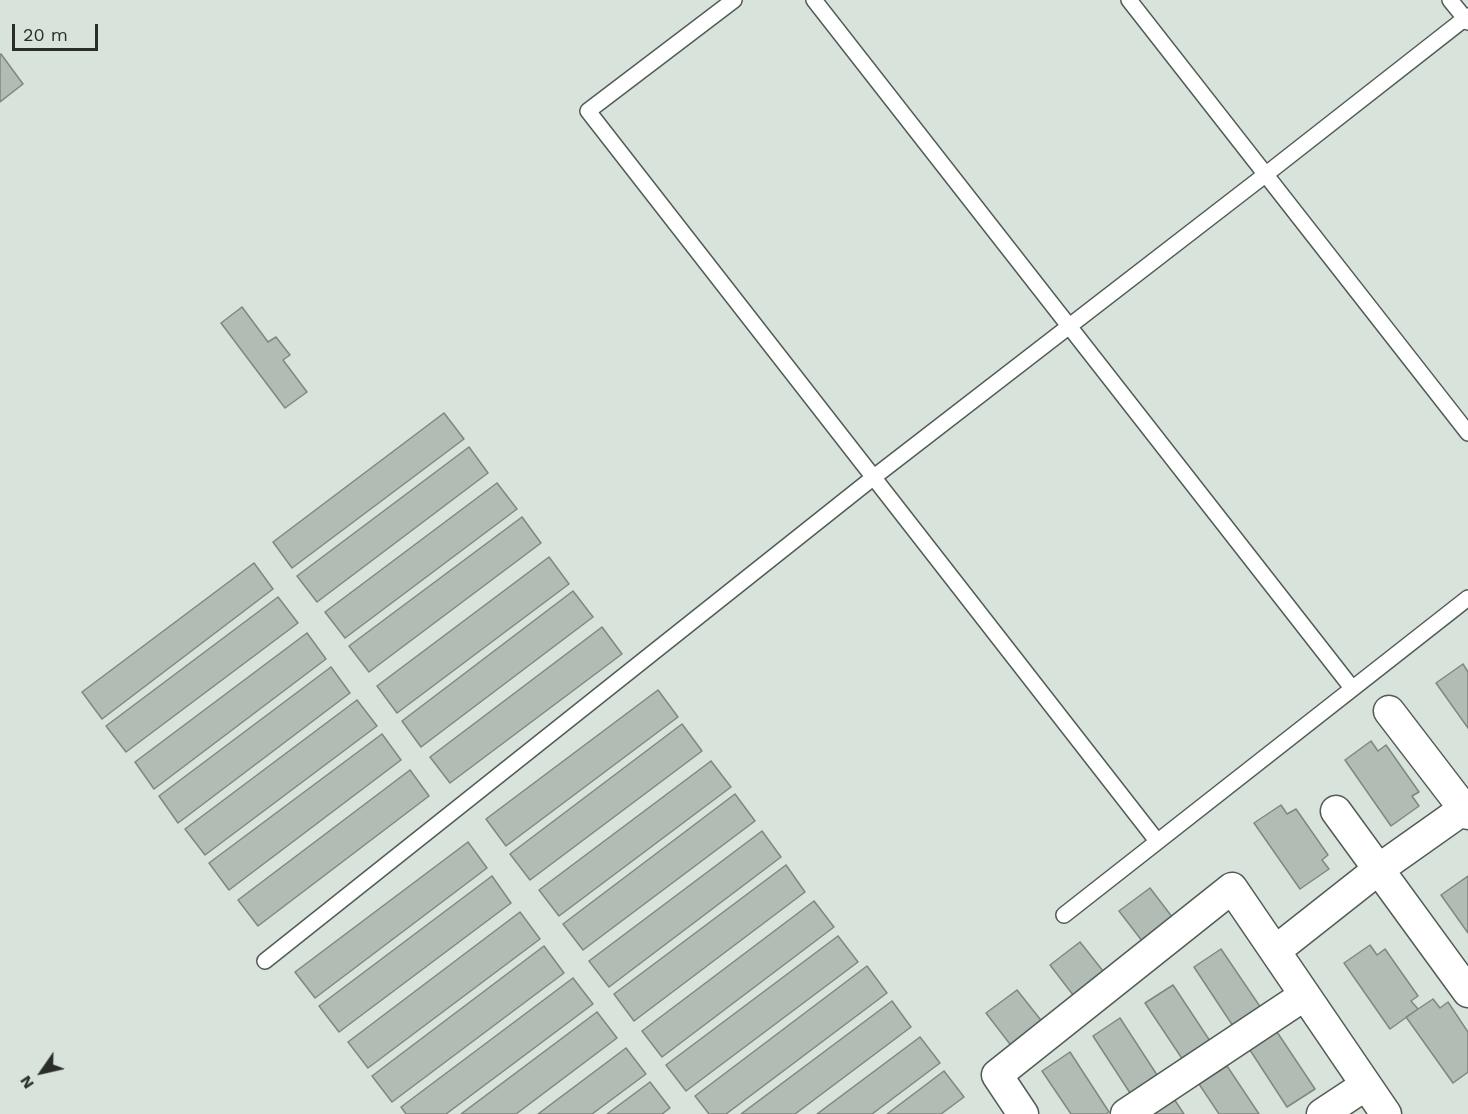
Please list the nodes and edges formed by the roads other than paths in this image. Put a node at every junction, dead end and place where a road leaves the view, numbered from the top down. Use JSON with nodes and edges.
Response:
{"nodes":[{"id":1,"x":734,"y":0,"type":"edge"},
{"id":2,"x":813,"y":0,"type":"edge"},
{"id":3,"x":1129,"y":0,"type":"edge"},
{"id":4,"x":1450,"y":0,"type":"edge"},
{"id":5,"x":1467,"y":19,"type":"edge"},
{"id":6,"x":1265,"y":175,"type":"junction"},
{"id":7,"x":1069,"y":326,"type":"junction"},
{"id":8,"x":1468,"y":434,"type":"edge"},
{"id":9,"x":874,"y":477,"type":"junction"},
{"id":10,"x":1468,"y":598,"type":"edge"},
{"id":11,"x":1352,"y":688,"type":"junction"},
{"id":12,"x":1389,"y":711,"type":"dead end"},
{"id":13,"x":1467,"y":810,"type":"edge"},
{"id":14,"x":1336,"y":811,"type":"dead end"},
{"id":15,"x":1157,"y":841,"type":"junction"},
{"id":16,"x":1378,"y":869,"type":"junction"},
{"id":17,"x":1064,"y":915,"type":"dead end"},
{"id":18,"x":1275,"y":951,"type":"junction"},
{"id":19,"x":265,"y":961,"type":"dead end"},
{"id":20,"x":1468,"y":992,"type":"edge"},
{"id":21,"x":1305,"y":995,"type":"junction"},
{"id":22,"x":1366,"y":1085,"type":"junction"},
{"id":23,"x":1023,"y":1114,"type":"edge"},
{"id":24,"x":1126,"y":1114,"type":"edge"},
{"id":25,"x":1322,"y":1114,"type":"edge"},
{"id":26,"x":1386,"y":1114,"type":"edge"}],
"edges":[{"from":1,"to":9,"type":"lane"},
{"from":2,"to":7,"type":"lane"},
{"from":3,"to":6,"type":"lane"},
{"from":4,"to":5,"type":"lane"},
{"from":5,"to":6,"type":"lane"},
{"from":6,"to":7,"type":"lane"},
{"from":6,"to":8,"type":"lane"},
{"from":7,"to":9,"type":"lane"},
{"from":7,"to":11,"type":"lane"},
{"from":9,"to":15,"type":"lane"},
{"from":9,"to":19,"type":"lane"},
{"from":10,"to":11,"type":"lane"},
{"from":11,"to":15,"type":"lane"},
{"from":12,"to":13,"type":"street"},
{"from":13,"to":16,"type":"street"},
{"from":14,"to":16,"type":"street"},
{"from":15,"to":17,"type":"lane"},
{"from":16,"to":18,"type":"street"},
{"from":16,"to":20,"type":"street"},
{"from":18,"to":21,"type":"street"},
{"from":18,"to":23,"type":"street"},
{"from":21,"to":22,"type":"street"},
{"from":21,"to":24,"type":"street"},
{"from":22,"to":25,"type":"street"},
{"from":22,"to":26,"type":"street"}]}
